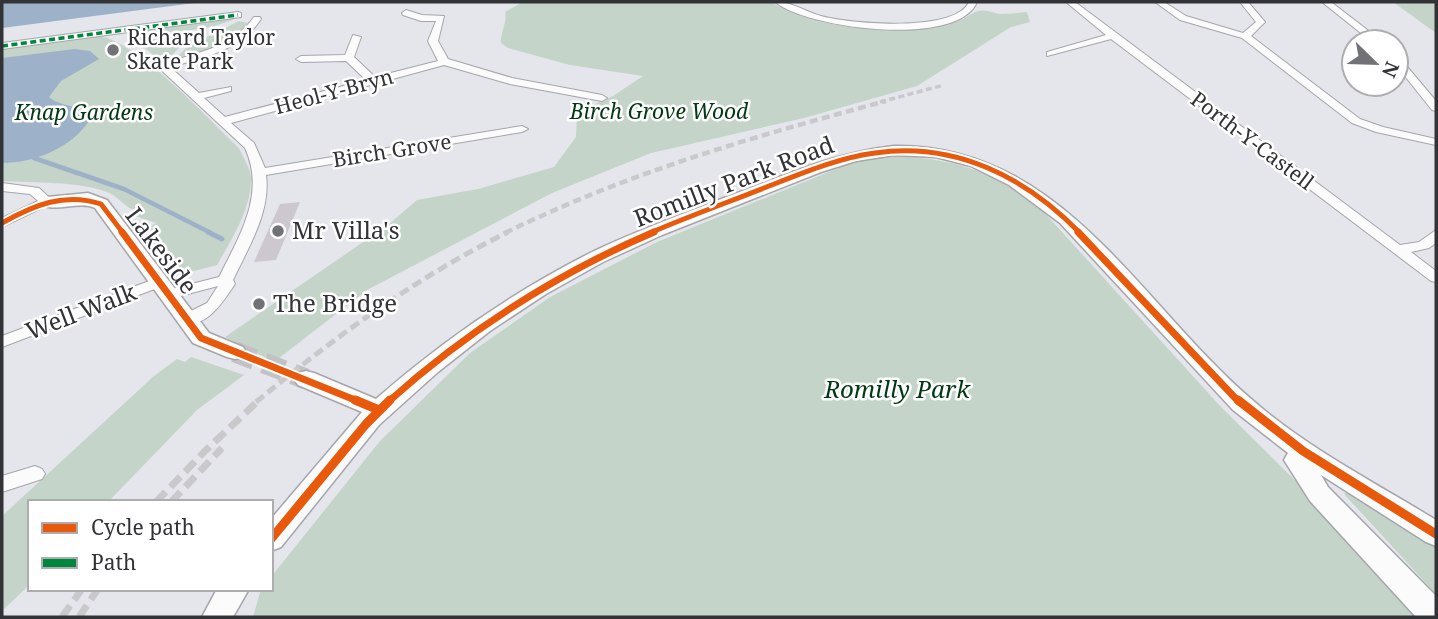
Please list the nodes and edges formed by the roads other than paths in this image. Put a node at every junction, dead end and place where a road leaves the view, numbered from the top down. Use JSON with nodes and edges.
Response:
{"nodes":[{"id":1,"x":811,"y":2,"type":"edge"},
{"id":2,"x":973,"y":2,"type":"edge"},
{"id":3,"x":1070,"y":2,"type":"edge"},
{"id":4,"x":1159,"y":2,"type":"edge"},
{"id":5,"x":1244,"y":2,"type":"edge"},
{"id":6,"x":1326,"y":2,"type":"edge"},
{"id":7,"x":781,"y":4,"type":"edge"},
{"id":8,"x":406,"y":13,"type":"dead end"},
{"id":9,"x":238,"y":15,"type":"dead end"},
{"id":10,"x":263,"y":16,"type":"dead end"},
{"id":11,"x":1360,"y":28,"type":"edge"},
{"id":12,"x":1113,"y":36,"type":"junction"},
{"id":13,"x":1245,"y":36,"type":"junction"},
{"id":14,"x":356,"y":37,"type":"dead end"},
{"id":15,"x":2,"y":46,"type":"edge"},
{"id":16,"x":1050,"y":54,"type":"dead end"},
{"id":17,"x":349,"y":58,"type":"junction"},
{"id":18,"x":301,"y":59,"type":"dead end"},
{"id":19,"x":444,"y":62,"type":"junction"},
{"id":20,"x":1410,"y":76,"type":"edge"},
{"id":21,"x":373,"y":81,"type":"junction"},
{"id":22,"x":227,"y":89,"type":"dead end"},
{"id":23,"x":197,"y":97,"type":"junction"},
{"id":24,"x":602,"y":98,"type":"dead end"},
{"id":25,"x":1436,"y":108,"type":"edge"},
{"id":26,"x":225,"y":121,"type":"junction"},
{"id":27,"x":522,"y":129,"type":"dead end"},
{"id":28,"x":1436,"y":142,"type":"edge"},
{"id":29,"x":262,"y":172,"type":"junction"},
{"id":30,"x":2,"y":187,"type":"edge"},
{"id":31,"x":47,"y":202,"type":"junction"},
{"id":32,"x":2,"y":223,"type":"edge"},
{"id":33,"x":1436,"y":234,"type":"edge"},
{"id":34,"x":1397,"y":249,"type":"junction"},
{"id":35,"x":1436,"y":278,"type":"edge"},
{"id":36,"x":225,"y":280,"type":"junction"},
{"id":37,"x":165,"y":288,"type":"junction"},
{"id":38,"x":189,"y":319,"type":"junction"},
{"id":39,"x":2,"y":342,"type":"edge"},
{"id":40,"x":235,"y":352,"type":"tunnel mouth"},
{"id":41,"x":306,"y":379,"type":"tunnel mouth"},
{"id":42,"x":379,"y":410,"type":"junction"},
{"id":43,"x":1303,"y":451,"type":"junction"},
{"id":44,"x":35,"y":474,"type":"dead end"},
{"id":45,"x":2,"y":484,"type":"edge"},
{"id":46,"x":1436,"y":534,"type":"edge"},
{"id":47,"x":273,"y":538,"type":"edge"},
{"id":48,"x":233,"y":591,"type":"edge"},
{"id":49,"x":217,"y":617,"type":"edge"},
{"id":50,"x":1436,"y":617,"type":"edge"}],
"edges":[{"from":1,"to":7,"type":"street"},
{"from":2,"to":7,"type":"street"},
{"from":3,"to":12,"type":"street","name":"Porth-Y-Castell"},
{"from":4,"to":13,"type":"street"},
{"from":5,"to":13,"type":"street"},
{"from":6,"to":11,"type":"street"},
{"from":8,"to":19,"type":"street"},
{"from":9,"to":15,"type":"street"},
{"from":10,"to":23,"type":"street"},
{"from":12,"to":16,"type":"street"},
{"from":12,"to":34,"type":"street","name":"Porth-Y-Castell"},
{"from":13,"to":28,"type":"street"},
{"from":14,"to":17,"type":"street"},
{"from":17,"to":18,"type":"street"},
{"from":17,"to":21,"type":"street"},
{"from":19,"to":21,"type":"street","name":"Heol-Y-Bryn"},
{"from":19,"to":24,"type":"street"},
{"from":20,"to":25,"type":"street"},
{"from":21,"to":26,"type":"street","name":"Heol-Y-Bryn"},
{"from":22,"to":23,"type":"street"},
{"from":23,"to":26,"type":"street"},
{"from":26,"to":29,"type":"street"},
{"from":27,"to":29,"type":"street","name":"Birch Grove"},
{"from":29,"to":36,"type":"street"},
{"from":30,"to":31,"type":"street","name":"Lakeside"},
{"from":31,"to":32,"type":"street"},
{"from":31,"to":37,"type":"street","name":"Lakeside"},
{"from":33,"to":34,"type":"street"},
{"from":34,"to":35,"type":"street","name":"Porth-Y-Castell"},
{"from":36,"to":37,"type":"street","name":"Well Walk"},
{"from":36,"to":38,"type":"street"},
{"from":37,"to":38,"type":"street","name":"Lakeside"},
{"from":37,"to":39,"type":"street","name":"Well Walk"},
{"from":38,"to":40,"type":"street","name":"Lakeside"},
{"from":41,"to":42,"type":"street"},
{"from":42,"to":43,"type":"street","name":"Romilly Park Road"},
{"from":42,"to":47,"type":"street","name":"Romilly Park Road"},
{"from":43,"to":46,"type":"street","name":"Romilly Park Road"},
{"from":43,"to":50,"type":"street"},
{"from":44,"to":45,"type":"street"},
{"from":48,"to":49,"type":"street"}]}
